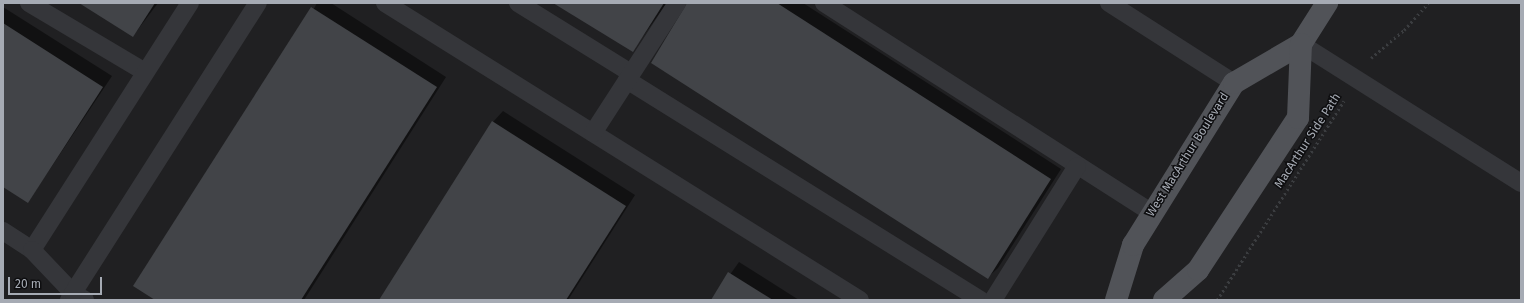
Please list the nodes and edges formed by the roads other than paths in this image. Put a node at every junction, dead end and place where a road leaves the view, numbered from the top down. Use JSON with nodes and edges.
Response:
{"nodes":[{"id":1,"x":31,"y":3,"type":"edge"},
{"id":2,"x":190,"y":3,"type":"edge"},
{"id":3,"x":258,"y":3,"type":"edge"},
{"id":4,"x":384,"y":3,"type":"edge"},
{"id":5,"x":518,"y":3,"type":"edge"},
{"id":6,"x":677,"y":3,"type":"edge"},
{"id":7,"x":824,"y":3,"type":"edge"},
{"id":8,"x":1109,"y":3,"type":"edge"},
{"id":9,"x":1326,"y":3,"type":"edge"},
{"id":10,"x":1301,"y":44,"type":"junction"},
{"id":11,"x":145,"y":72,"type":"junction"},
{"id":12,"x":629,"y":77,"type":"junction"},
{"id":13,"x":1234,"y":83,"type":"junction"},
{"id":14,"x":593,"y":133,"type":"junction"},
{"id":15,"x":1077,"y":166,"type":"junction"},
{"id":16,"x":1521,"y":183,"type":"edge"},
{"id":17,"x":1152,"y":212,"type":"junction"},
{"id":18,"x":3,"y":231,"type":"edge"},
{"id":19,"x":32,"y":250,"type":"junction"},
{"id":20,"x":75,"y":298,"type":"edge"},
{"id":21,"x":860,"y":300,"type":"edge"},
{"id":22,"x":981,"y":300,"type":"edge"},
{"id":23,"x":993,"y":300,"type":"edge"},
{"id":24,"x":1116,"y":300,"type":"edge"},
{"id":25,"x":1164,"y":300,"type":"edge"}],
"edges":[{"from":1,"to":11,"type":"lane"},
{"from":2,"to":11,"type":"lane"},
{"from":3,"to":20,"type":"lane"},
{"from":4,"to":14,"type":"lane"},
{"from":5,"to":12,"type":"lane"},
{"from":6,"to":12,"type":"lane"},
{"from":7,"to":15,"type":"lane"},
{"from":8,"to":13,"type":"lane"},
{"from":9,"to":10,"type":"main road","name":"West MacArthur Boulevard"},
{"from":10,"to":13,"type":"main road","name":"West MacArthur Boulevard"},
{"from":10,"to":16,"type":"lane"},
{"from":10,"to":25,"type":"main road","name":"West MacArthur Boulevard"},
{"from":11,"to":19,"type":"lane"},
{"from":12,"to":14,"type":"lane"},
{"from":12,"to":22,"type":"lane"},
{"from":13,"to":17,"type":"main road","name":"West MacArthur Boulevard"},
{"from":14,"to":21,"type":"lane"},
{"from":15,"to":17,"type":"lane"},
{"from":15,"to":23,"type":"lane"},
{"from":17,"to":24,"type":"main road","name":"West MacArthur Boulevard"},
{"from":18,"to":19,"type":"lane"},
{"from":19,"to":20,"type":"lane"}]}
